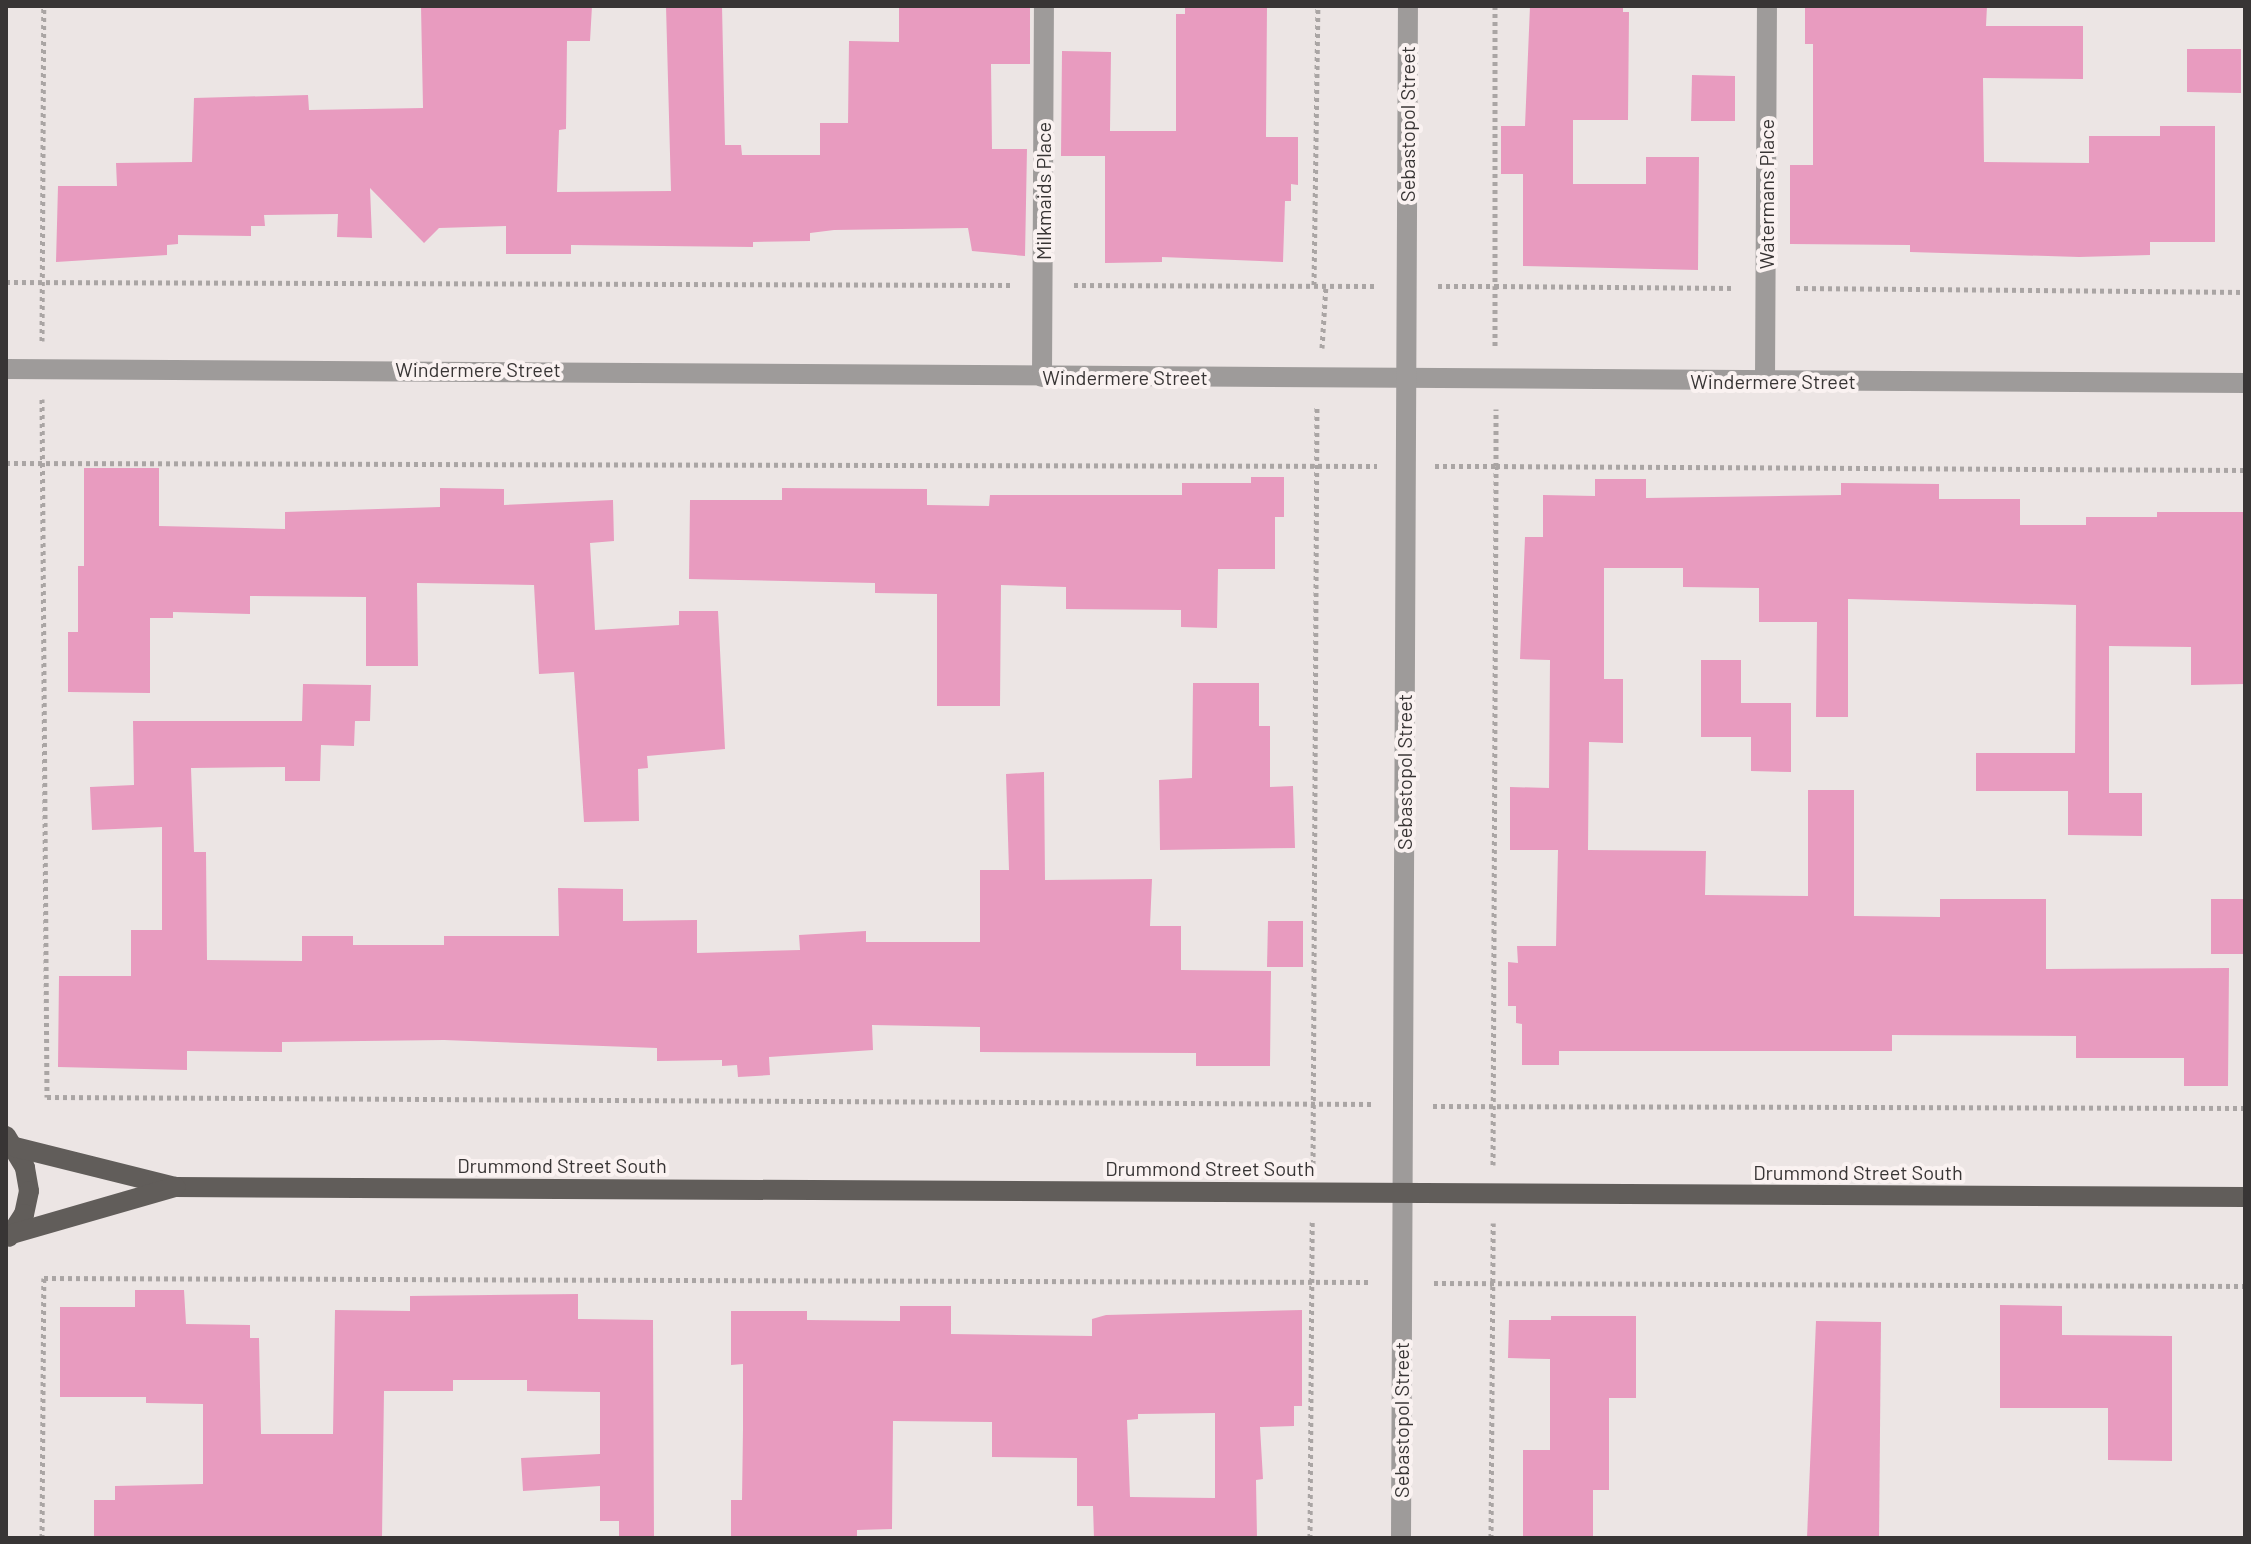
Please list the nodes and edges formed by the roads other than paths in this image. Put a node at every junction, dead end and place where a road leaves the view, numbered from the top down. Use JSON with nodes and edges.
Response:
{"nodes":[{"id":1,"x":1044,"y":6,"type":"edge"},
{"id":2,"x":1408,"y":6,"type":"edge"},
{"id":3,"x":1767,"y":6,"type":"edge"},
{"id":4,"x":6,"y":369,"type":"edge"},
{"id":5,"x":1042,"y":377,"type":"junction"},
{"id":6,"x":1406,"y":379,"type":"junction"},
{"id":7,"x":1765,"y":381,"type":"junction"},
{"id":8,"x":2245,"y":383,"type":"edge"},
{"id":9,"x":11,"y":1141,"type":"edge"},
{"id":10,"x":175,"y":1187,"type":"junction"},
{"id":11,"x":1403,"y":1194,"type":"junction"},
{"id":12,"x":2245,"y":1197,"type":"edge"},
{"id":13,"x":9,"y":1237,"type":"edge"},
{"id":14,"x":1401,"y":1538,"type":"edge"}],
"edges":[{"from":1,"to":5,"type":"street","name":"Milkmaids Place"},
{"from":2,"to":6,"type":"street","name":"Sebastopol Street"},
{"from":3,"to":7,"type":"street","name":"Watermans Place"},
{"from":4,"to":5,"type":"street","name":"Windermere Street"},
{"from":5,"to":6,"type":"street","name":"Windermere Street"},
{"from":6,"to":7,"type":"street","name":"Windermere Street"},
{"from":6,"to":11,"type":"street","name":"Sebastopol Street"},
{"from":7,"to":8,"type":"street","name":"Windermere Street"},
{"from":9,"to":10,"type":"main road","name":"Drummond Street South"},
{"from":9,"to":13,"type":"main road"},
{"from":10,"to":11,"type":"main road","name":"Drummond Street South"},
{"from":10,"to":13,"type":"main road","name":"Drummond Street South"},
{"from":11,"to":12,"type":"main road","name":"Drummond Street South"},
{"from":11,"to":14,"type":"street","name":"Sebastopol Street"}]}
